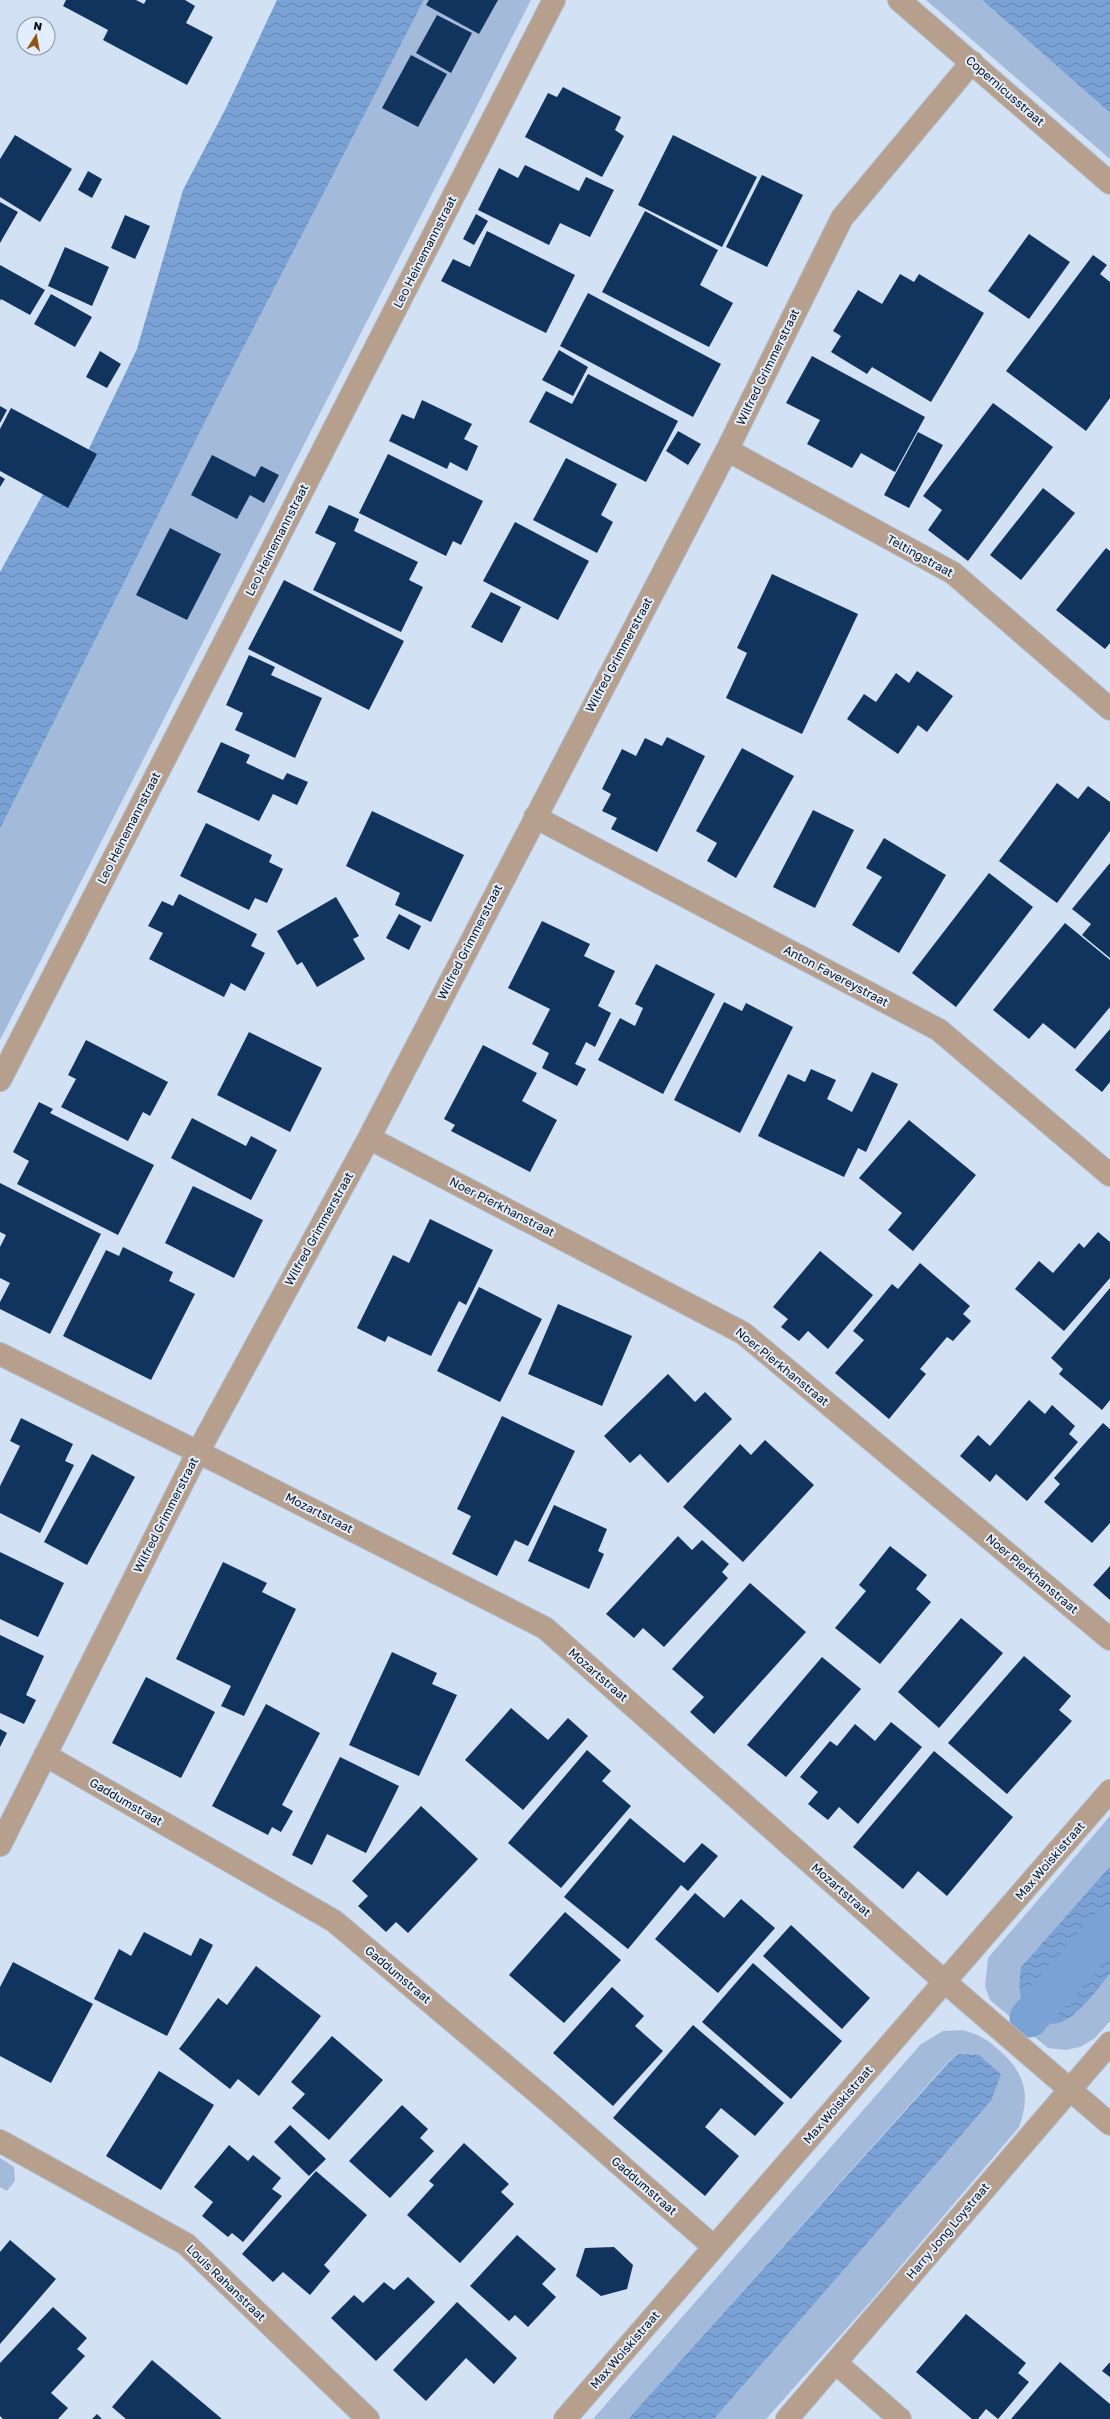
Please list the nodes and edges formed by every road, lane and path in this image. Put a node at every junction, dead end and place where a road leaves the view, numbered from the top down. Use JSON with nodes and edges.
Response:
{"nodes":[{"id":1,"x":554,"y":0,"type":"edge"},
{"id":2,"x":899,"y":0,"type":"edge"},
{"id":3,"x":972,"y":62,"type":"junction"},
{"id":4,"x":1110,"y":183,"type":"edge"},
{"id":5,"x":727,"y":450,"type":"junction"},
{"id":6,"x":1110,"y":709,"type":"edge"},
{"id":7,"x":535,"y":817,"type":"junction"},
{"id":8,"x":0,"y":1080,"type":"edge"},
{"id":9,"x":369,"y":1138,"type":"junction"},
{"id":10,"x":1110,"y":1175,"type":"edge"},
{"id":11,"x":0,"y":1354,"type":"edge"},
{"id":12,"x":198,"y":1452,"type":"junction"},
{"id":13,"x":1110,"y":1639,"type":"edge"},
{"id":14,"x":45,"y":1755,"type":"junction"},
{"id":15,"x":1110,"y":1791,"type":"edge"},
{"id":16,"x":0,"y":1845,"type":"edge"},
{"id":17,"x":945,"y":1982,"type":"junction"},
{"id":18,"x":1110,"y":2043,"type":"edge"},
{"id":19,"x":1069,"y":2088,"type":"junction"},
{"id":20,"x":1110,"y":2124,"type":"edge"},
{"id":21,"x":0,"y":2141,"type":"edge"},
{"id":22,"x":714,"y":2247,"type":"junction"},
{"id":23,"x":836,"y":2363,"type":"junction"},
{"id":24,"x":368,"y":2419,"type":"edge"},
{"id":25,"x":565,"y":2419,"type":"edge"},
{"id":26,"x":787,"y":2419,"type":"edge"},
{"id":27,"x":900,"y":2419,"type":"edge"}],
"edges":[{"from":1,"to":8,"type":"street","name":"Leo Heinemannstraat"},
{"from":2,"to":3,"type":"street","name":"Copernicusstraat"},
{"from":3,"to":4,"type":"street","name":"Copernicusstraat"},
{"from":3,"to":5,"type":"street","name":"Wilfred Grimmerstraat"},
{"from":5,"to":6,"type":"street","name":"Teltingstraat"},
{"from":5,"to":7,"type":"street","name":"Wilfred Grimmerstraat"},
{"from":7,"to":9,"type":"street","name":"Wilfred Grimmerstraat"},
{"from":7,"to":10,"type":"street","name":"Anton Favereystraat"},
{"from":9,"to":12,"type":"street","name":"Wilfred Grimmerstraat"},
{"from":9,"to":13,"type":"street","name":"Noer Pierkhanstraat"},
{"from":11,"to":12,"type":"street","name":"Mozartstraat"},
{"from":12,"to":14,"type":"street","name":"Wilfred Grimmerstraat"},
{"from":12,"to":17,"type":"street","name":"Mozartstraat"},
{"from":14,"to":16,"type":"street","name":"Wilfred Grimmerstraat"},
{"from":14,"to":22,"type":"street","name":"Gaddumstraat"},
{"from":15,"to":17,"type":"street","name":"Max Woiskistraat"},
{"from":17,"to":19,"type":"street","name":"Mozartstraat"},
{"from":17,"to":22,"type":"street","name":"Max Woiskistraat"},
{"from":18,"to":19,"type":"street","name":"Harry Jong Loystraat"},
{"from":19,"to":20,"type":"street","name":"Mozartstraat"},
{"from":19,"to":23,"type":"street","name":"Harry Jong Loystraat"},
{"from":21,"to":24,"type":"street","name":"Louis Rahanstraat"},
{"from":22,"to":25,"type":"street","name":"Max Woiskistraat"},
{"from":23,"to":26,"type":"street","name":"Harry Jong Loystraat"},
{"from":23,"to":27,"type":"street"}]}
